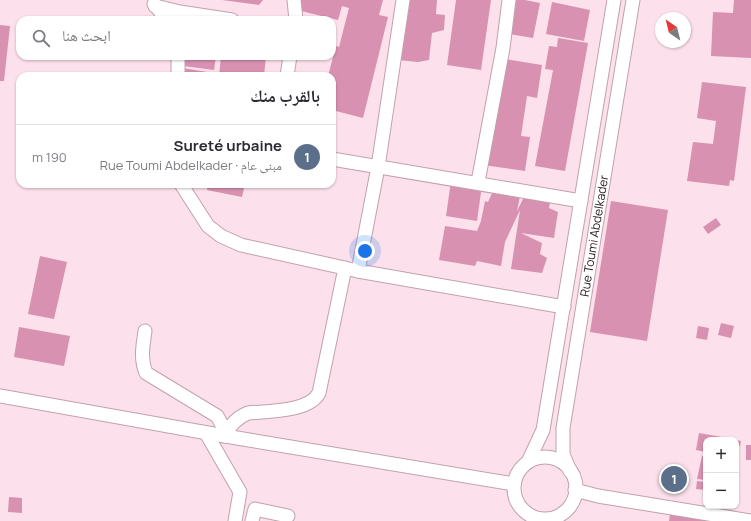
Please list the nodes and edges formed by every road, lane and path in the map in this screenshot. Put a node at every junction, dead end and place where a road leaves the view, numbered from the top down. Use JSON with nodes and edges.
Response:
{"nodes":[{"id":1,"x":294,"y":0,"type":"edge"},
{"id":2,"x":403,"y":0,"type":"edge"},
{"id":3,"x":509,"y":0,"type":"edge"},
{"id":4,"x":614,"y":0,"type":"edge"},
{"id":5,"x":633,"y":0,"type":"edge"},
{"id":6,"x":153,"y":3,"type":"edge"},
{"id":7,"x":164,"y":16,"type":"edge"},
{"id":8,"x":206,"y":16,"type":"edge"},
{"id":9,"x":296,"y":16,"type":"edge"},
{"id":10,"x":178,"y":60,"type":"edge"},
{"id":11,"x":289,"y":60,"type":"edge"},
{"id":12,"x":178,"y":72,"type":"edge"},
{"id":13,"x":287,"y":72,"type":"edge"},
{"id":14,"x":336,"y":160,"type":"edge"},
{"id":15,"x":378,"y":167,"type":"junction"},
{"id":16,"x":478,"y":182,"type":"junction"},
{"id":17,"x":184,"y":188,"type":"edge"},
{"id":18,"x":581,"y":201,"type":"junction"},
{"id":19,"x":345,"y":268,"type":"junction"},
{"id":20,"x":358,"y":271,"type":"junction"},
{"id":21,"x":564,"y":307,"type":"junction"},
{"id":22,"x":145,"y":331,"type":"dead end"},
{"id":23,"x":0,"y":396,"type":"edge"},
{"id":24,"x":206,"y":432,"type":"junction"},
{"id":25,"x":224,"y":436,"type":"junction"},
{"id":26,"x":528,"y":462,"type":"junction"},
{"id":27,"x":570,"y":471,"type":"junction"},
{"id":28,"x":514,"y":484,"type":"junction"},
{"id":29,"x":575,"y":490,"type":"junction"},
{"id":30,"x":520,"y":507,"type":"junction"},
{"id":31,"x":288,"y":516,"type":"dead end"},
{"id":32,"x":558,"y":517,"type":"edge"},
{"id":33,"x":235,"y":521,"type":"edge"},
{"id":34,"x":252,"y":521,"type":"edge"},
{"id":35,"x":525,"y":521,"type":"edge"},
{"id":36,"x":751,"y":521,"type":"edge"}],
"edges":[{"from":1,"to":9,"type":"street"},
{"from":2,"to":15,"type":"street"},
{"from":3,"to":16,"type":"street"},
{"from":4,"to":18,"type":"street","name":"Rue Toumi Abdelkader"},
{"from":5,"to":27,"type":"street","name":"Rue Toumi Abdelkader"},
{"from":6,"to":7,"type":"street"},
{"from":6,"to":8,"type":"street"},
{"from":10,"to":12,"type":"street"},
{"from":11,"to":13,"type":"street"},
{"from":14,"to":15,"type":"street"},
{"from":15,"to":16,"type":"street"},
{"from":15,"to":20,"type":"street"},
{"from":16,"to":18,"type":"street"},
{"from":17,"to":19,"type":"street"},
{"from":18,"to":21,"type":"street","name":"Rue Toumi Abdelkader"},
{"from":19,"to":20,"type":"street"},
{"from":19,"to":25,"type":"street"},
{"from":20,"to":21,"type":"street"},
{"from":21,"to":26,"type":"street","name":"Rue Toumi Abdelkader"},
{"from":22,"to":25,"type":"street"},
{"from":23,"to":24,"type":"street"},
{"from":24,"to":25,"type":"street"},
{"from":24,"to":33,"type":"street"},
{"from":25,"to":28,"type":"street"},
{"from":26,"to":27,"type":"street"},
{"from":26,"to":28,"type":"street"},
{"from":27,"to":29,"type":"street"},
{"from":28,"to":30,"type":"street"},
{"from":29,"to":32,"type":"street"},
{"from":29,"to":36,"type":"street"},
{"from":30,"to":32,"type":"street"},
{"from":30,"to":35,"type":"street"},
{"from":31,"to":34,"type":"street"}]}
